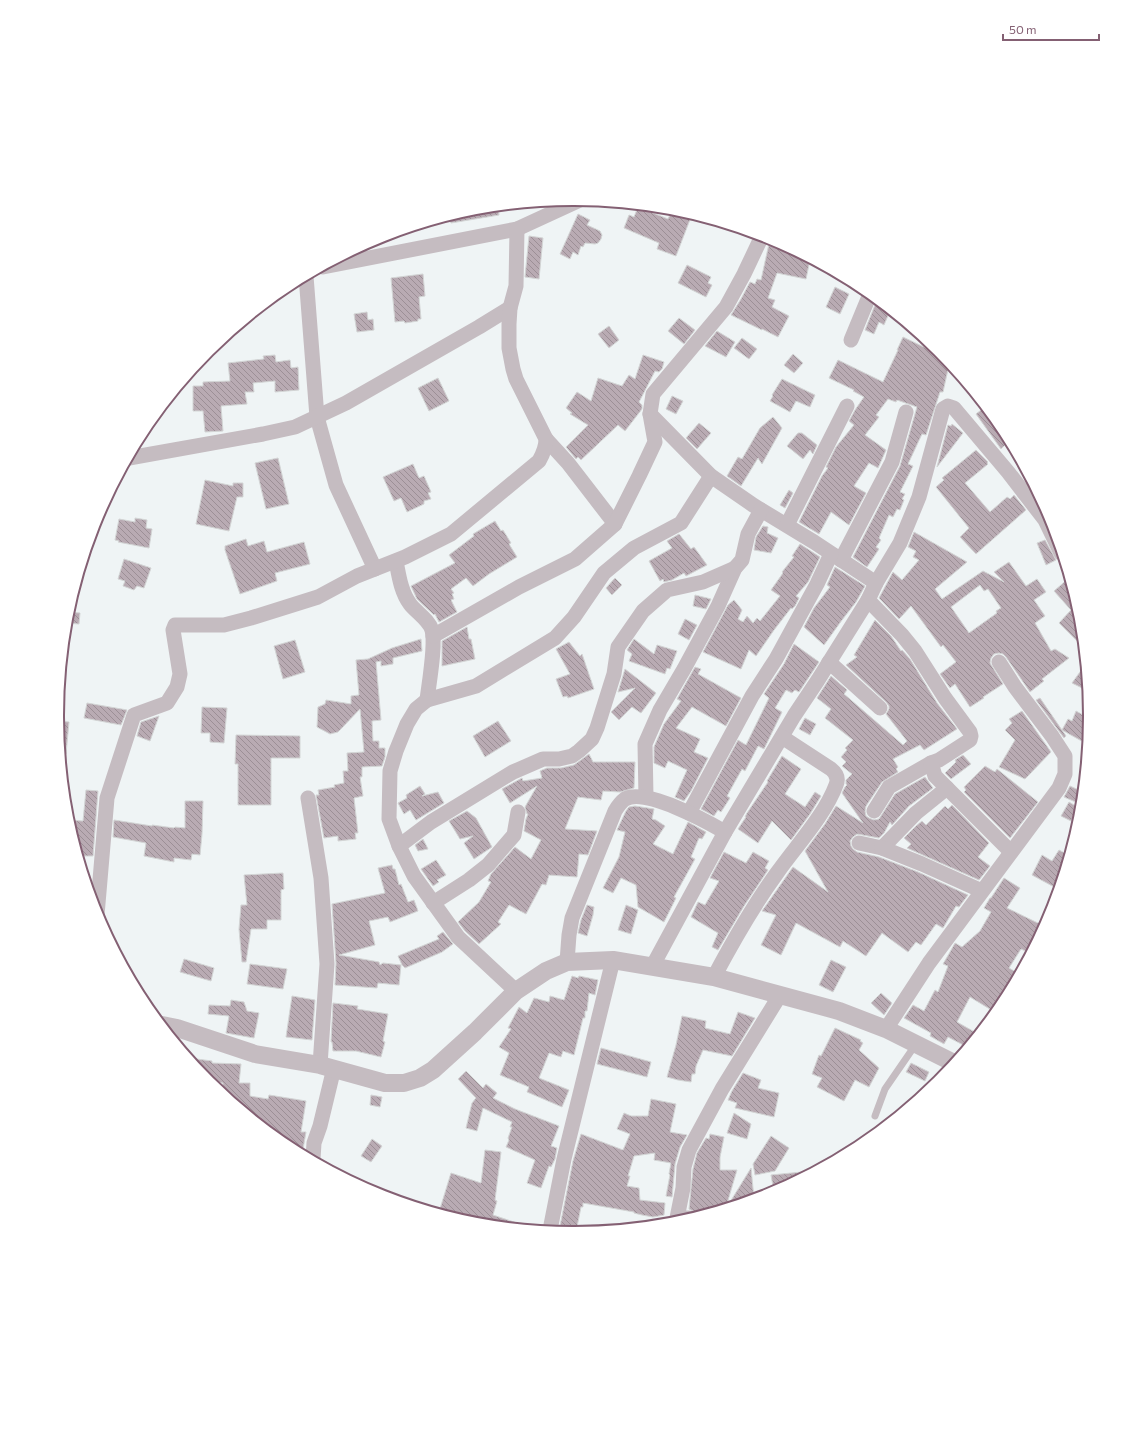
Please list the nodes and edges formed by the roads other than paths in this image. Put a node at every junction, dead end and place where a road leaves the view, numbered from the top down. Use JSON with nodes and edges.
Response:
{"nodes":[{"id":1,"x":566,"y":206,"type":"edge"},
{"id":2,"x":517,"y":229,"type":"junction"},
{"id":3,"x":759,"y":242,"type":"edge"},
{"id":4,"x":339,"y":264,"type":"edge"},
{"id":5,"x":306,"y":282,"type":"edge"},
{"id":6,"x":868,"y":300,"type":"edge"},
{"id":7,"x":510,"y":308,"type":"junction"},
{"id":8,"x":851,"y":340,"type":"dead end"},
{"id":9,"x":847,"y":406,"type":"dead end"},
{"id":10,"x":906,"y":412,"type":"dead end"},
{"id":11,"x":650,"y":414,"type":"junction"},
{"id":12,"x":317,"y":417,"type":"junction"},
{"id":13,"x":546,"y":439,"type":"junction"},
{"id":14,"x":135,"y":457,"type":"edge"},
{"id":15,"x":712,"y":476,"type":"junction"},
{"id":16,"x":761,"y":510,"type":"junction"},
{"id":17,"x":1041,"y":515,"type":"edge"},
{"id":18,"x":615,"y":524,"type":"junction"},
{"id":19,"x":787,"y":525,"type":"junction"},
{"id":20,"x":836,"y":557,"type":"junction"},
{"id":21,"x":396,"y":561,"type":"junction"},
{"id":22,"x":735,"y":568,"type":"junction"},
{"id":23,"x":375,"y":569,"type":"junction"},
{"id":24,"x":876,"y":583,"type":"junction"},
{"id":25,"x":868,"y":600,"type":"junction"},
{"id":26,"x":433,"y":636,"type":"junction"},
{"id":27,"x":829,"y":662,"type":"junction"},
{"id":28,"x":999,"y":662,"type":"dead end"},
{"id":29,"x":427,"y":700,"type":"junction"},
{"id":30,"x":880,"y":708,"type":"dead end"},
{"id":31,"x":782,"y":737,"type":"junction"},
{"id":32,"x":931,"y":764,"type":"junction"},
{"id":33,"x":947,"y":788,"type":"junction"},
{"id":34,"x":646,"y":797,"type":"junction"},
{"id":35,"x":308,"y":798,"type":"dead end"},
{"id":36,"x":874,"y":811,"type":"dead end"},
{"id":37,"x":518,"y":812,"type":"dead end"},
{"id":38,"x":689,"y":813,"type":"junction"},
{"id":39,"x":725,"y":832,"type":"junction"},
{"id":40,"x":859,"y":843,"type":"dead end"},
{"id":41,"x":399,"y":846,"type":"junction"},
{"id":42,"x":882,"y":848,"type":"junction"},
{"id":43,"x":1011,"y":852,"type":"junction"},
{"id":44,"x":982,"y":891,"type":"junction"},
{"id":45,"x":98,"y":899,"type":"edge"},
{"id":46,"x":433,"y":904,"type":"junction"},
{"id":47,"x":613,"y":960,"type":"junction"},
{"id":48,"x":567,"y":962,"type":"junction"},
{"id":49,"x":652,"y":967,"type":"junction"},
{"id":50,"x":714,"y":977,"type":"junction"},
{"id":51,"x":516,"y":991,"type":"junction"},
{"id":52,"x":780,"y":995,"type":"junction"},
{"id":53,"x":169,"y":1027,"type":"edge"},
{"id":54,"x":886,"y":1029,"type":"junction"},
{"id":55,"x":916,"y":1044,"type":"junction"},
{"id":56,"x":949,"y":1060,"type":"edge"},
{"id":57,"x":327,"y":1066,"type":"junction"},
{"id":58,"x":875,"y":1116,"type":"dead end"},
{"id":59,"x":313,"y":1154,"type":"edge"},
{"id":60,"x":680,"y":1214,"type":"edge"},
{"id":61,"x":551,"y":1225,"type":"edge"}],
"edges":[{"from":1,"to":2,"type":"street"},
{"from":2,"to":4,"type":"street"},
{"from":2,"to":7,"type":"street"},
{"from":3,"to":11,"type":"street"},
{"from":5,"to":12,"type":"street"},
{"from":6,"to":8,"type":"street"},
{"from":7,"to":12,"type":"street"},
{"from":7,"to":13,"type":"street"},
{"from":9,"to":19,"type":"street"},
{"from":10,"to":20,"type":"street"},
{"from":11,"to":15,"type":"street"},
{"from":11,"to":18,"type":"street"},
{"from":12,"to":14,"type":"street"},
{"from":12,"to":23,"type":"street"},
{"from":13,"to":18,"type":"street"},
{"from":13,"to":21,"type":"street"},
{"from":15,"to":16,"type":"street"},
{"from":15,"to":29,"type":"street"},
{"from":16,"to":19,"type":"street"},
{"from":16,"to":22,"type":"street"},
{"from":17,"to":24,"type":"street"},
{"from":18,"to":26,"type":"street"},
{"from":19,"to":20,"type":"street"},
{"from":20,"to":24,"type":"street"},
{"from":20,"to":38,"type":"street"},
{"from":21,"to":23,"type":"street"},
{"from":21,"to":26,"type":"street"},
{"from":22,"to":34,"type":"street"},
{"from":22,"to":41,"type":"street"},
{"from":23,"to":45,"type":"street"},
{"from":24,"to":25,"type":"street"},
{"from":25,"to":27,"type":"street"},
{"from":25,"to":32,"type":"street"},
{"from":26,"to":29,"type":"street"},
{"from":27,"to":30,"type":"street"},
{"from":27,"to":31,"type":"street"},
{"from":28,"to":43,"type":"street"},
{"from":29,"to":41,"type":"street"},
{"from":31,"to":39,"type":"street"},
{"from":31,"to":50,"type":"street"},
{"from":32,"to":33,"type":"street"},
{"from":32,"to":36,"type":"street"},
{"from":33,"to":42,"type":"street"},
{"from":33,"to":43,"type":"street"},
{"from":34,"to":38,"type":"street"},
{"from":34,"to":48,"type":"street"},
{"from":35,"to":57,"type":"street"},
{"from":37,"to":46,"type":"street"},
{"from":38,"to":39,"type":"street"},
{"from":39,"to":49,"type":"street"},
{"from":40,"to":42,"type":"street"},
{"from":41,"to":46,"type":"street"},
{"from":42,"to":44,"type":"street"},
{"from":43,"to":44,"type":"street"},
{"from":44,"to":54,"type":"street"},
{"from":46,"to":51,"type":"street"},
{"from":47,"to":48,"type":"street"},
{"from":47,"to":49,"type":"street"},
{"from":47,"to":61,"type":"street"},
{"from":48,"to":51,"type":"street"},
{"from":49,"to":50,"type":"street"},
{"from":50,"to":52,"type":"street"},
{"from":51,"to":57,"type":"street"},
{"from":52,"to":54,"type":"street"},
{"from":52,"to":60,"type":"street"},
{"from":53,"to":57,"type":"street"},
{"from":54,"to":55,"type":"street"},
{"from":55,"to":56,"type":"street"},
{"from":55,"to":58,"type":"lane"},
{"from":57,"to":59,"type":"street"}]}
